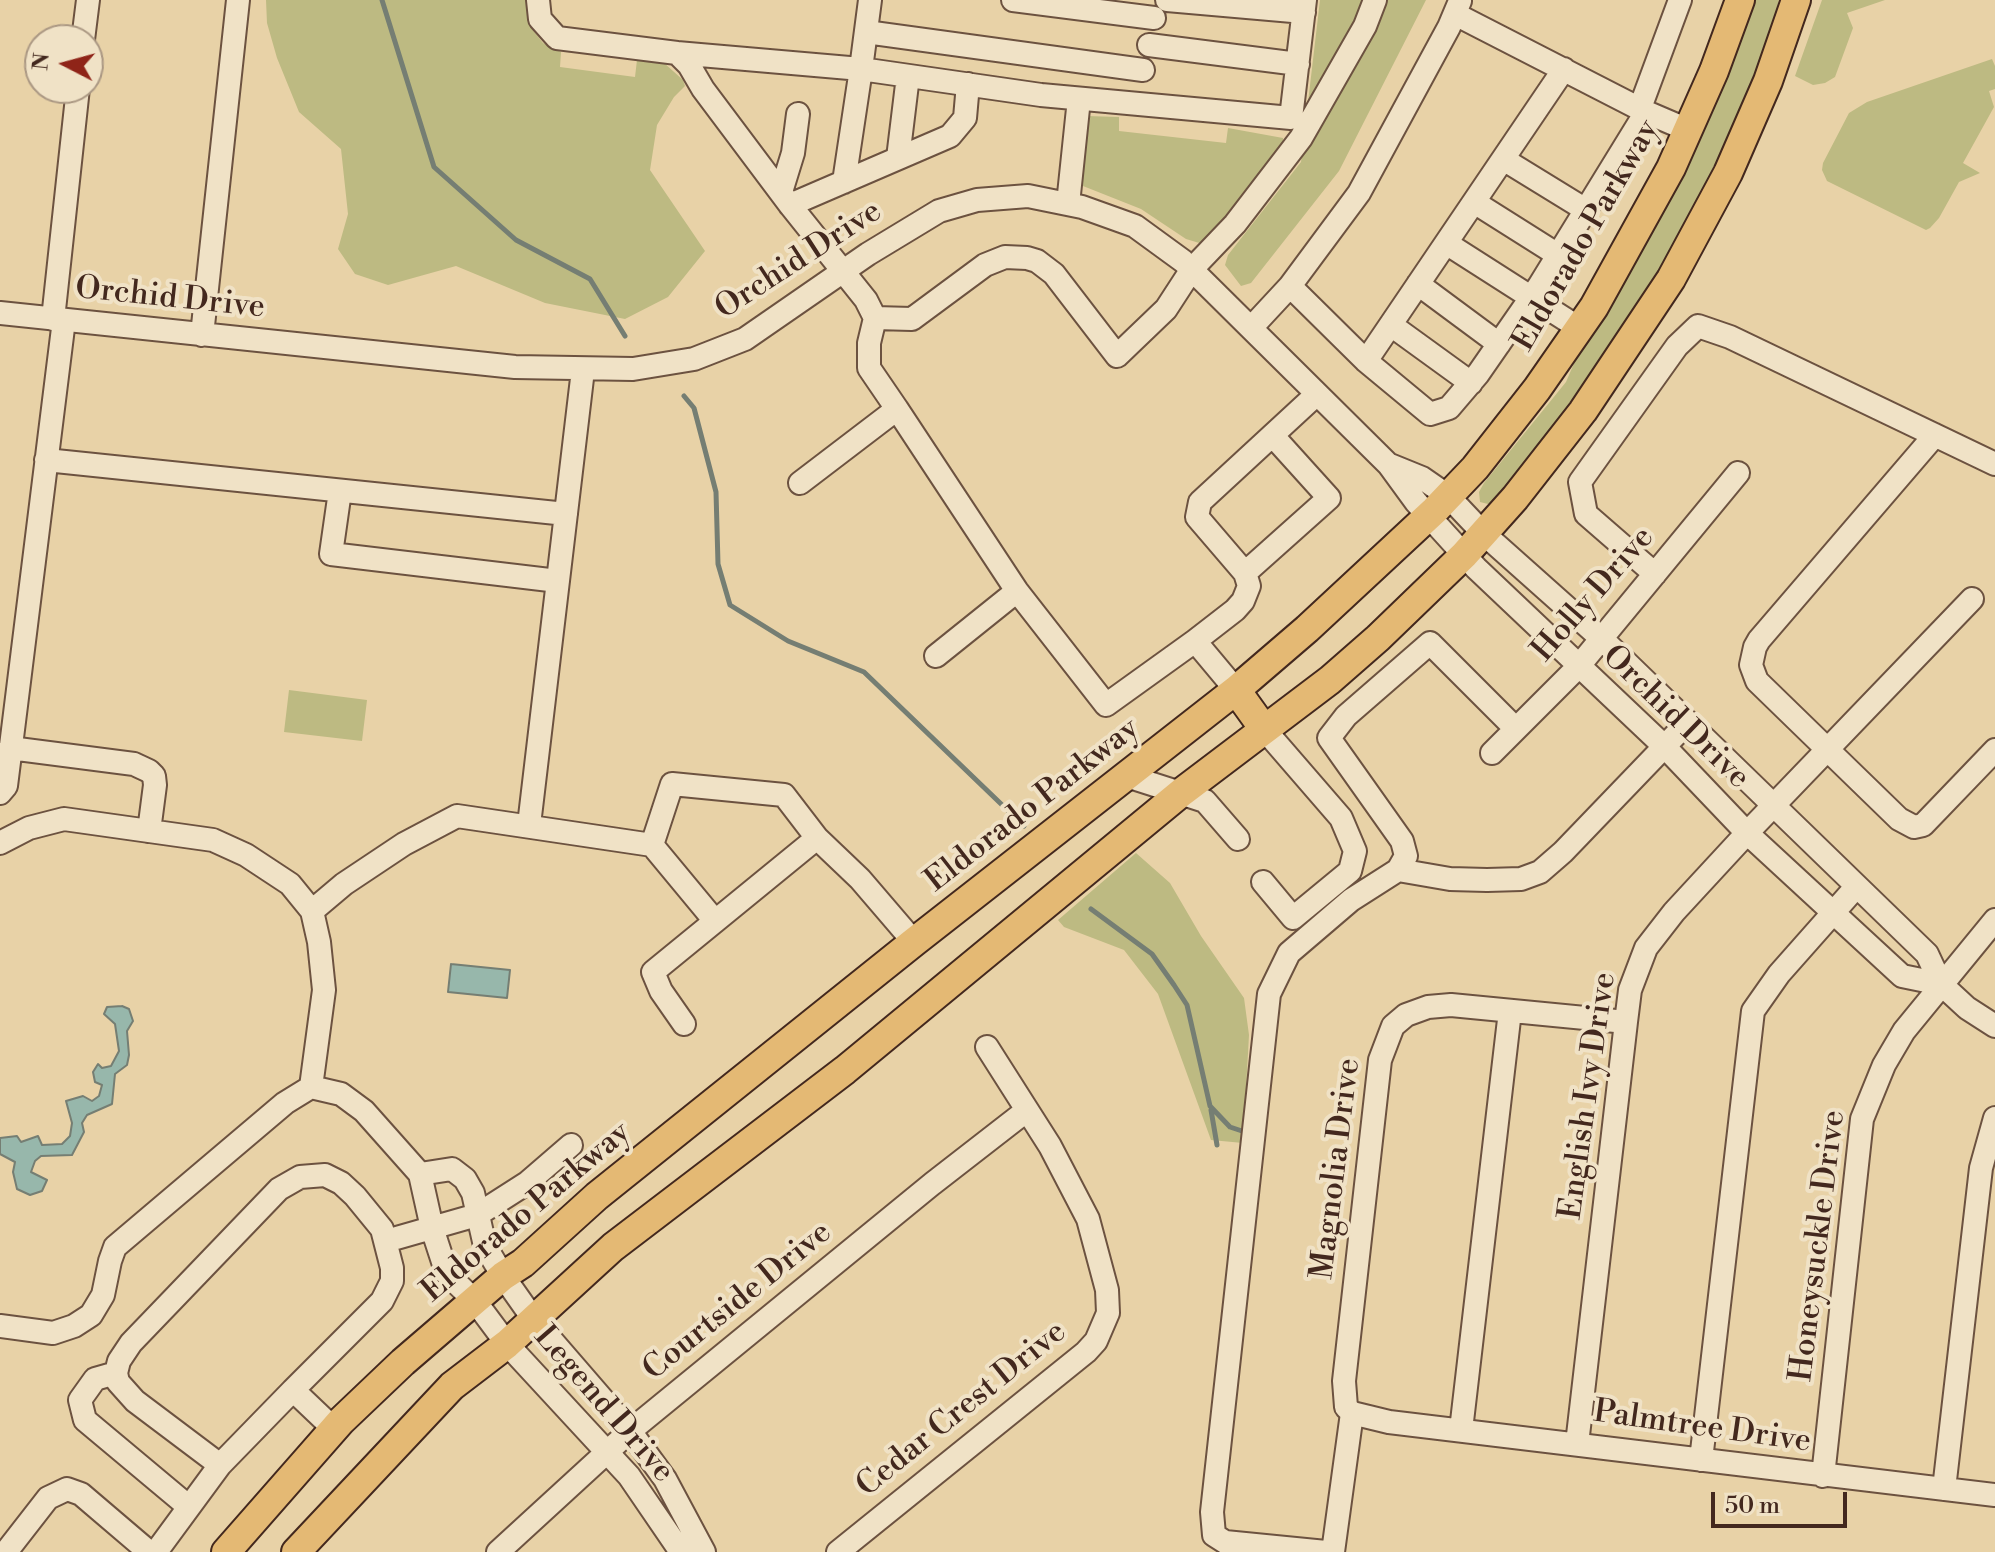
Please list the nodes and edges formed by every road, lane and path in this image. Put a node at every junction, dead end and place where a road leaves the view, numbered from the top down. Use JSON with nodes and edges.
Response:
{"nodes":[{"id":1,"x":88,"y":0,"type":"edge"},
{"id":2,"x":238,"y":0,"type":"edge"},
{"id":3,"x":538,"y":0,"type":"edge"},
{"id":4,"x":870,"y":0,"type":"edge"},
{"id":5,"x":1013,"y":0,"type":"edge"},
{"id":6,"x":1375,"y":0,"type":"edge"},
{"id":7,"x":1680,"y":0,"type":"edge"},
{"id":8,"x":1740,"y":0,"type":"edge"},
{"id":9,"x":1796,"y":0,"type":"edge"},
{"id":10,"x":1159,"y":6,"type":"edge"},
{"id":11,"x":1304,"y":6,"type":"edge"},
{"id":12,"x":1457,"y":7,"type":"edge"},
{"id":13,"x":85,"y":24,"type":"edge"},
{"id":14,"x":866,"y":32,"type":"junction"},
{"id":15,"x":1149,"y":45,"type":"junction"},
{"id":16,"x":677,"y":53,"type":"junction"},
{"id":17,"x":1298,"y":64,"type":"junction"},
{"id":18,"x":861,"y":69,"type":"junction"},
{"id":19,"x":1564,"y":69,"type":"junction"},
{"id":20,"x":1143,"y":70,"type":"junction"},
{"id":21,"x":908,"y":76,"type":"junction"},
{"id":22,"x":968,"y":84,"type":"junction"},
{"id":23,"x":1079,"y":99,"type":"junction"},
{"id":24,"x":77,"y":104,"type":"edge"},
{"id":25,"x":1133,"y":104,"type":"junction"},
{"id":26,"x":1643,"y":110,"type":"junction"},
{"id":27,"x":798,"y":114,"type":"dead end"},
{"id":28,"x":1296,"y":128,"type":"junction"},
{"id":29,"x":1688,"y":130,"type":"junction"},
{"id":30,"x":898,"y":158,"type":"junction"},
{"id":31,"x":1503,"y":159,"type":"junction"},
{"id":32,"x":844,"y":182,"type":"junction"},
{"id":33,"x":786,"y":198,"type":"junction"},
{"id":34,"x":1474,"y":202,"type":"junction"},
{"id":35,"x":1068,"y":204,"type":"junction"},
{"id":36,"x":1586,"y":210,"type":"junction"},
{"id":37,"x":1446,"y":243,"type":"junction"},
{"id":38,"x":1558,"y":255,"type":"junction"},
{"id":39,"x":1192,"y":269,"type":"junction"},
{"id":40,"x":842,"y":272,"type":"junction"},
{"id":41,"x":1418,"y":284,"type":"junction"},
{"id":42,"x":1290,"y":286,"type":"junction"},
{"id":43,"x":1530,"y":298,"type":"junction"},
{"id":44,"x":0,"y":313,"type":"edge"},
{"id":45,"x":875,"y":318,"type":"junction"},
{"id":46,"x":59,"y":320,"type":"junction"},
{"id":47,"x":1391,"y":325,"type":"junction"},
{"id":48,"x":1251,"y":328,"type":"junction"},
{"id":49,"x":1579,"y":328,"type":"junction"},
{"id":50,"x":202,"y":335,"type":"junction"},
{"id":51,"x":1499,"y":344,"type":"junction"},
{"id":52,"x":1366,"y":361,"type":"junction"},
{"id":53,"x":583,"y":370,"type":"junction"},
{"id":54,"x":1471,"y":383,"type":"junction"},
{"id":55,"x":1317,"y":394,"type":"junction"},
{"id":56,"x":897,"y":409,"type":"junction"},
{"id":57,"x":1935,"y":435,"type":"junction"},
{"id":58,"x":1273,"y":436,"type":"junction"},
{"id":59,"x":46,"y":460,"type":"junction"},
{"id":60,"x":1995,"y":464,"type":"edge"},
{"id":61,"x":1389,"y":465,"type":"junction"},
{"id":62,"x":1738,"y":473,"type":"dead end"},
{"id":63,"x":800,"y":483,"type":"dead end"},
{"id":64,"x":340,"y":491,"type":"junction"},
{"id":65,"x":1448,"y":496,"type":"junction"},
{"id":66,"x":566,"y":514,"type":"junction"},
{"id":67,"x":1428,"y":516,"type":"junction"},
{"id":68,"x":1483,"y":533,"type":"junction"},
{"id":69,"x":1464,"y":555,"type":"junction"},
{"id":70,"x":1245,"y":573,"type":"junction"},
{"id":71,"x":1655,"y":574,"type":"junction"},
{"id":72,"x":558,"y":581,"type":"junction"},
{"id":73,"x":1017,"y":591,"type":"junction"},
{"id":74,"x":1972,"y":599,"type":"dead end"},
{"id":75,"x":1602,"y":639,"type":"junction"},
{"id":76,"x":1195,"y":641,"type":"junction"},
{"id":77,"x":936,"y":656,"type":"dead end"},
{"id":78,"x":1578,"y":667,"type":"junction"},
{"id":79,"x":1236,"y":690,"type":"junction"},
{"id":80,"x":1687,"y":723,"type":"junction"},
{"id":81,"x":1264,"y":729,"type":"junction"},
{"id":82,"x":1516,"y":729,"type":"junction"},
{"id":83,"x":1665,"y":747,"type":"junction"},
{"id":84,"x":10,"y":748,"type":"junction"},
{"id":85,"x":1828,"y":749,"type":"junction"},
{"id":86,"x":1995,"y":750,"type":"edge"},
{"id":87,"x":1492,"y":753,"type":"dead end"},
{"id":88,"x":1127,"y":776,"type":"junction"},
{"id":89,"x":1182,"y":792,"type":"junction"},
{"id":90,"x":0,"y":793,"type":"edge"},
{"id":91,"x":1774,"y":806,"type":"junction"},
{"id":92,"x":529,"y":825,"type":"junction"},
{"id":93,"x":149,"y":831,"type":"junction"},
{"id":94,"x":1747,"y":833,"type":"junction"},
{"id":95,"x":817,"y":838,"type":"junction"},
{"id":96,"x":1238,"y":839,"type":"dead end"},
{"id":97,"x":0,"y":843,"type":"edge"},
{"id":98,"x":652,"y":845,"type":"junction"},
{"id":99,"x":1398,"y":870,"type":"junction"},
{"id":100,"x":1263,"y":882,"type":"dead end"},
{"id":101,"x":1856,"y":887,"type":"junction"},
{"id":102,"x":312,"y":911,"type":"junction"},
{"id":103,"x":1833,"y":912,"type":"junction"},
{"id":104,"x":1995,"y":920,"type":"edge"},
{"id":105,"x":715,"y":921,"type":"junction"},
{"id":106,"x":914,"y":942,"type":"junction"},
{"id":107,"x":1941,"y":984,"type":"junction"},
{"id":108,"x":1510,"y":1011,"type":"junction"},
{"id":109,"x":1626,"y":1022,"type":"junction"},
{"id":110,"x":684,"y":1024,"type":"dead end"},
{"id":111,"x":1995,"y":1026,"type":"edge"},
{"id":112,"x":987,"y":1047,"type":"dead end"},
{"id":113,"x":311,"y":1087,"type":"junction"},
{"id":114,"x":1026,"y":1111,"type":"junction"},
{"id":115,"x":1995,"y":1118,"type":"edge"},
{"id":116,"x":571,"y":1145,"type":"dead end"},
{"id":117,"x":420,"y":1174,"type":"junction"},
{"id":118,"x":477,"y":1215,"type":"junction"},
{"id":119,"x":432,"y":1228,"type":"junction"},
{"id":120,"x":386,"y":1241,"type":"junction"},
{"id":121,"x":503,"y":1276,"type":"junction"},
{"id":122,"x":475,"y":1301,"type":"junction"},
{"id":123,"x":534,"y":1320,"type":"junction"},
{"id":124,"x":0,"y":1326,"type":"edge"},
{"id":125,"x":507,"y":1344,"type":"junction"},
{"id":126,"x":116,"y":1373,"type":"junction"},
{"id":127,"x":293,"y":1390,"type":"junction"},
{"id":128,"x":1352,"y":1413,"type":"junction"},
{"id":129,"x":334,"y":1429,"type":"junction"},
{"id":130,"x":1461,"y":1430,"type":"junction"},
{"id":131,"x":630,"y":1431,"type":"junction"},
{"id":132,"x":1577,"y":1444,"type":"junction"},
{"id":133,"x":606,"y":1452,"type":"junction"},
{"id":134,"x":1701,"y":1460,"type":"junction"},
{"id":135,"x":220,"y":1465,"type":"junction"},
{"id":136,"x":1823,"y":1476,"type":"junction"},
{"id":137,"x":1944,"y":1489,"type":"junction"},
{"id":138,"x":1995,"y":1495,"type":"edge"},
{"id":139,"x":189,"y":1507,"type":"junction"},
{"id":140,"x":6,"y":1552,"type":"edge"},
{"id":141,"x":149,"y":1552,"type":"edge"},
{"id":142,"x":156,"y":1552,"type":"edge"},
{"id":143,"x":226,"y":1552,"type":"edge"},
{"id":144,"x":296,"y":1552,"type":"edge"},
{"id":145,"x":498,"y":1552,"type":"edge"},
{"id":146,"x":681,"y":1552,"type":"edge"},
{"id":147,"x":704,"y":1552,"type":"edge"},
{"id":148,"x":838,"y":1552,"type":"edge"},
{"id":149,"x":1326,"y":1552,"type":"edge"},
{"id":150,"x":1333,"y":1552,"type":"edge"}],
"edges":[{"from":1,"to":13,"type":"street"},
{"from":2,"to":50,"type":"street"},
{"from":3,"to":16,"type":"street"},
{"from":4,"to":14,"type":"street"},
{"from":5,"to":10,"type":"street"},
{"from":6,"to":28,"type":"street"},
{"from":7,"to":26,"type":"street"},
{"from":8,"to":29,"type":"main road","name":"Eldorado Parkway"},
{"from":9,"to":68,"type":"main road"},
{"from":10,"to":11,"type":"street"},
{"from":10,"to":15,"type":"street"},
{"from":11,"to":17,"type":"street"},
{"from":12,"to":19,"type":"street"},
{"from":12,"to":42,"type":"street"},
{"from":14,"to":18,"type":"street"},
{"from":14,"to":20,"type":"street"},
{"from":15,"to":17,"type":"street"},
{"from":15,"to":20,"type":"street"},
{"from":16,"to":18,"type":"street"},
{"from":16,"to":33,"type":"street"},
{"from":17,"to":28,"type":"street"},
{"from":18,"to":21,"type":"street"},
{"from":18,"to":32,"type":"street"},
{"from":19,"to":26,"type":"street"},
{"from":19,"to":31,"type":"street"},
{"from":20,"to":25,"type":"street"},
{"from":21,"to":22,"type":"street"},
{"from":21,"to":30,"type":"street"},
{"from":22,"to":23,"type":"street"},
{"from":22,"to":30,"type":"street"},
{"from":23,"to":25,"type":"street"},
{"from":23,"to":35,"type":"street"},
{"from":24,"to":46,"type":"street"},
{"from":25,"to":28,"type":"street"},
{"from":26,"to":29,"type":"street"},
{"from":26,"to":36,"type":"street"},
{"from":27,"to":33,"type":"street"},
{"from":28,"to":39,"type":"street"},
{"from":29,"to":49,"type":"main road","name":"Eldorado Parkway"},
{"from":30,"to":32,"type":"street"},
{"from":31,"to":34,"type":"street"},
{"from":31,"to":36,"type":"street"},
{"from":32,"to":33,"type":"street"},
{"from":33,"to":40,"type":"street"},
{"from":34,"to":37,"type":"street"},
{"from":34,"to":38,"type":"street"},
{"from":35,"to":39,"type":"street","name":"Orchid Drive"},
{"from":35,"to":40,"type":"street","name":"Orchid Drive"},
{"from":36,"to":38,"type":"street"},
{"from":37,"to":41,"type":"street"},
{"from":37,"to":43,"type":"street"},
{"from":38,"to":43,"type":"street"},
{"from":39,"to":45,"type":"street"},
{"from":39,"to":48,"type":"street","name":"Orchid Drive"},
{"from":40,"to":45,"type":"street"},
{"from":40,"to":53,"type":"street","name":"Orchid Drive"},
{"from":41,"to":47,"type":"street"},
{"from":41,"to":51,"type":"street"},
{"from":42,"to":48,"type":"street"},
{"from":42,"to":52,"type":"street"},
{"from":43,"to":49,"type":"street"},
{"from":43,"to":51,"type":"street"},
{"from":44,"to":46,"type":"street","name":"Orchid Drive"},
{"from":45,"to":56,"type":"street"},
{"from":46,"to":50,"type":"street","name":"Orchid Drive"},
{"from":46,"to":59,"type":"street"},
{"from":47,"to":52,"type":"street"},
{"from":47,"to":54,"type":"street"},
{"from":48,"to":55,"type":"street","name":"Orchid Drive"},
{"from":49,"to":65,"type":"main road","name":"Eldorado Parkway"},
{"from":50,"to":53,"type":"street","name":"Orchid Drive"},
{"from":51,"to":54,"type":"street"},
{"from":52,"to":54,"type":"street"},
{"from":53,"to":66,"type":"street"},
{"from":55,"to":58,"type":"street"},
{"from":55,"to":61,"type":"street","name":"Orchid Drive"},
{"from":56,"to":63,"type":"street"},
{"from":56,"to":73,"type":"street"},
{"from":57,"to":60,"type":"street"},
{"from":57,"to":71,"type":"street"},
{"from":57,"to":85,"type":"street"},
{"from":58,"to":70,"type":"street"},
{"from":58,"to":70,"type":"street"},
{"from":59,"to":64,"type":"street"},
{"from":59,"to":84,"type":"street"},
{"from":61,"to":65,"type":"street","name":"Orchid Drive"},
{"from":61,"to":67,"type":"street","name":"Orchid Drive"},
{"from":62,"to":71,"type":"street","name":"Holly Drive"},
{"from":64,"to":66,"type":"street"},
{"from":64,"to":72,"type":"street"},
{"from":65,"to":67,"type":"main road","name":"Eldorado Parkway"},
{"from":65,"to":68,"type":"street","name":"Orchid Drive"},
{"from":66,"to":72,"type":"street"},
{"from":67,"to":69,"type":"street","name":"Orchid Drive"},
{"from":67,"to":79,"type":"main road","name":"Eldorado Parkway"},
{"from":68,"to":69,"type":"main road"},
{"from":68,"to":75,"type":"street","name":"Orchid Drive"},
{"from":69,"to":78,"type":"street","name":"Orchid Drive"},
{"from":69,"to":81,"type":"main road"},
{"from":70,"to":76,"type":"street"},
{"from":71,"to":75,"type":"street","name":"Holly Drive"},
{"from":72,"to":92,"type":"street"},
{"from":73,"to":76,"type":"street"},
{"from":73,"to":77,"type":"street"},
{"from":74,"to":85,"type":"street","name":"English Ivy Drive"},
{"from":75,"to":78,"type":"street","name":"Holly Drive"},
{"from":75,"to":80,"type":"street","name":"Orchid Drive"},
{"from":76,"to":79,"type":"street"},
{"from":78,"to":82,"type":"street","name":"Holly Drive"},
{"from":78,"to":83,"type":"street","name":"Orchid Drive"},
{"from":79,"to":81,"type":"main road"},
{"from":79,"to":88,"type":"main road","name":"Eldorado Parkway"},
{"from":80,"to":83,"type":"street"},
{"from":80,"to":91,"type":"street","name":"Orchid Drive"},
{"from":81,"to":89,"type":"main road"},
{"from":81,"to":100,"type":"street"},
{"from":82,"to":87,"type":"street","name":"Holly Drive"},
{"from":82,"to":99,"type":"street"},
{"from":83,"to":94,"type":"street","name":"Orchid Drive"},
{"from":83,"to":99,"type":"street"},
{"from":84,"to":90,"type":"street"},
{"from":84,"to":93,"type":"street"},
{"from":85,"to":86,"type":"street"},
{"from":85,"to":91,"type":"street","name":"English Ivy Drive"},
{"from":88,"to":89,"type":"street"},
{"from":88,"to":106,"type":"main road","name":"Eldorado Parkway"},
{"from":89,"to":96,"type":"street"},
{"from":89,"to":123,"type":"main road"},
{"from":91,"to":94,"type":"street","name":"English Ivy Drive"},
{"from":91,"to":101,"type":"street","name":"Orchid Drive"},
{"from":92,"to":98,"type":"street"},
{"from":92,"to":102,"type":"street"},
{"from":93,"to":97,"type":"street"},
{"from":93,"to":102,"type":"street"},
{"from":94,"to":103,"type":"street","name":"Orchid Drive"},
{"from":94,"to":109,"type":"street","name":"English Ivy Drive"},
{"from":95,"to":98,"type":"street"},
{"from":95,"to":105,"type":"street"},
{"from":95,"to":106,"type":"street"},
{"from":98,"to":105,"type":"street"},
{"from":99,"to":149,"type":"street"},
{"from":101,"to":103,"type":"street"},
{"from":101,"to":107,"type":"street","name":"Orchid Drive"},
{"from":102,"to":113,"type":"street"},
{"from":103,"to":107,"type":"street","name":"Orchid Drive"},
{"from":103,"to":134,"type":"street"},
{"from":104,"to":107,"type":"street","name":"Honeysuckle Drive"},
{"from":105,"to":110,"type":"street"},
{"from":106,"to":121,"type":"main road","name":"Eldorado Parkway"},
{"from":107,"to":111,"type":"street","name":"Orchid Drive"},
{"from":107,"to":136,"type":"street","name":"Honeysuckle Drive"},
{"from":108,"to":109,"type":"street","name":"Magnolia Drive"},
{"from":108,"to":128,"type":"street","name":"Magnolia Drive"},
{"from":108,"to":130,"type":"street"},
{"from":109,"to":132,"type":"street","name":"English Ivy Drive"},
{"from":112,"to":114,"type":"street","name":"Cedar Crest Drive"},
{"from":113,"to":117,"type":"street"},
{"from":113,"to":124,"type":"street"},
{"from":114,"to":131,"type":"street","name":"Courtside Drive"},
{"from":114,"to":148,"type":"street","name":"Cedar Crest Drive"},
{"from":115,"to":137,"type":"street"},
{"from":116,"to":118,"type":"street"},
{"from":117,"to":118,"type":"street","name":"Legend Drive"},
{"from":117,"to":119,"type":"street","name":"Legend Drive"},
{"from":118,"to":119,"type":"street"},
{"from":118,"to":121,"type":"street","name":"Legend Drive"},
{"from":119,"to":120,"type":"street"},
{"from":119,"to":122,"type":"street","name":"Legend Drive"},
{"from":120,"to":126,"type":"street"},
{"from":120,"to":127,"type":"street"},
{"from":121,"to":122,"type":"main road","name":"Eldorado Parkway"},
{"from":121,"to":123,"type":"street","name":"Legend Drive"},
{"from":122,"to":125,"type":"street","name":"Legend Drive"},
{"from":122,"to":129,"type":"main road","name":"Eldorado Parkway"},
{"from":123,"to":125,"type":"main road"},
{"from":123,"to":131,"type":"street","name":"Legend Drive"},
{"from":125,"to":133,"type":"street","name":"Legend Drive"},
{"from":125,"to":144,"type":"main road"},
{"from":126,"to":135,"type":"street"},
{"from":126,"to":139,"type":"street"},
{"from":127,"to":129,"type":"street"},
{"from":127,"to":135,"type":"street"},
{"from":128,"to":130,"type":"street","name":"Palmtree Drive"},
{"from":128,"to":150,"type":"street","name":"Magnolia Drive"},
{"from":129,"to":143,"type":"main road","name":"Eldorado Parkway"},
{"from":130,"to":132,"type":"street","name":"Palmtree Drive"},
{"from":131,"to":133,"type":"street","name":"Courtside Drive"},
{"from":131,"to":147,"type":"street","name":"Legend Drive"},
{"from":132,"to":134,"type":"street","name":"Palmtree Drive"},
{"from":133,"to":145,"type":"street","name":"Courtside Drive"},
{"from":133,"to":146,"type":"street","name":"Legend Drive"},
{"from":134,"to":136,"type":"street","name":"Palmtree Drive"},
{"from":135,"to":139,"type":"street"},
{"from":136,"to":137,"type":"street","name":"Palmtree Drive"},
{"from":137,"to":138,"type":"street","name":"Palmtree Drive"},
{"from":139,"to":142,"type":"street"},
{"from":140,"to":141,"type":"street"}]}
